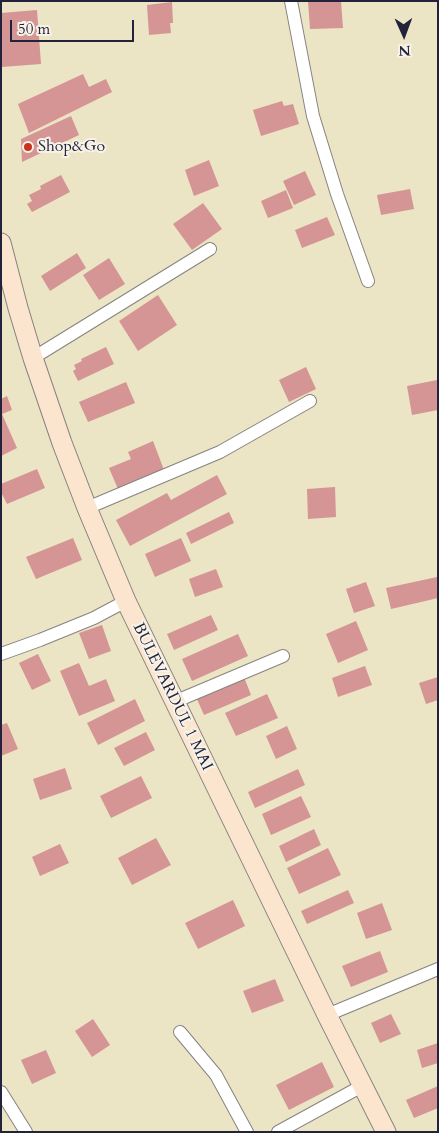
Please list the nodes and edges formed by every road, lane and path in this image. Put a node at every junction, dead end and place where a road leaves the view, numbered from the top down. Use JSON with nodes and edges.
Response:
{"nodes":[{"id":1,"x":292,"y":1,"type":"edge"},
{"id":2,"x":1,"y":244,"type":"edge"},
{"id":3,"x":210,"y":249,"type":"dead end"},
{"id":4,"x":368,"y":281,"type":"dead end"},
{"id":5,"x":33,"y":358,"type":"junction"},
{"id":6,"x":310,"y":401,"type":"dead end"},
{"id":7,"x":86,"y":508,"type":"junction"},
{"id":8,"x":126,"y":601,"type":"junction"},
{"id":9,"x":1,"y":654,"type":"edge"},
{"id":10,"x":282,"y":656,"type":"dead end"},
{"id":11,"x":174,"y":702,"type":"junction"},
{"id":12,"x":438,"y":968,"type":"edge"},
{"id":13,"x":326,"y":1015,"type":"junction"},
{"id":14,"x":180,"y":1032,"type":"dead end"},
{"id":15,"x":362,"y":1086,"type":"junction"},
{"id":16,"x":1,"y":1092,"type":"edge"},
{"id":17,"x":26,"y":1132,"type":"edge"},
{"id":18,"x":247,"y":1132,"type":"edge"},
{"id":19,"x":278,"y":1132,"type":"edge"},
{"id":20,"x":386,"y":1132,"type":"edge"}],
"edges":[{"from":1,"to":4,"type":"street"},
{"from":2,"to":5,"type":"main road","name":"BULEVARDUL 1 MAI"},
{"from":3,"to":5,"type":"street"},
{"from":5,"to":7,"type":"main road","name":"BULEVARDUL 1 MAI"},
{"from":6,"to":7,"type":"street"},
{"from":7,"to":8,"type":"main road","name":"BULEVARDUL 1 MAI"},
{"from":8,"to":9,"type":"street"},
{"from":8,"to":11,"type":"main road","name":"BULEVARDUL 1 MAI"},
{"from":10,"to":11,"type":"street"},
{"from":11,"to":13,"type":"main road","name":"BULEVARDUL 1 MAI"},
{"from":12,"to":13,"type":"street"},
{"from":13,"to":15,"type":"main road","name":"BULEVARDUL 1 MAI"},
{"from":14,"to":18,"type":"street"},
{"from":15,"to":19,"type":"street"},
{"from":15,"to":20,"type":"main road","name":"BULEVARDUL 1 MAI"},
{"from":16,"to":17,"type":"street"}]}
